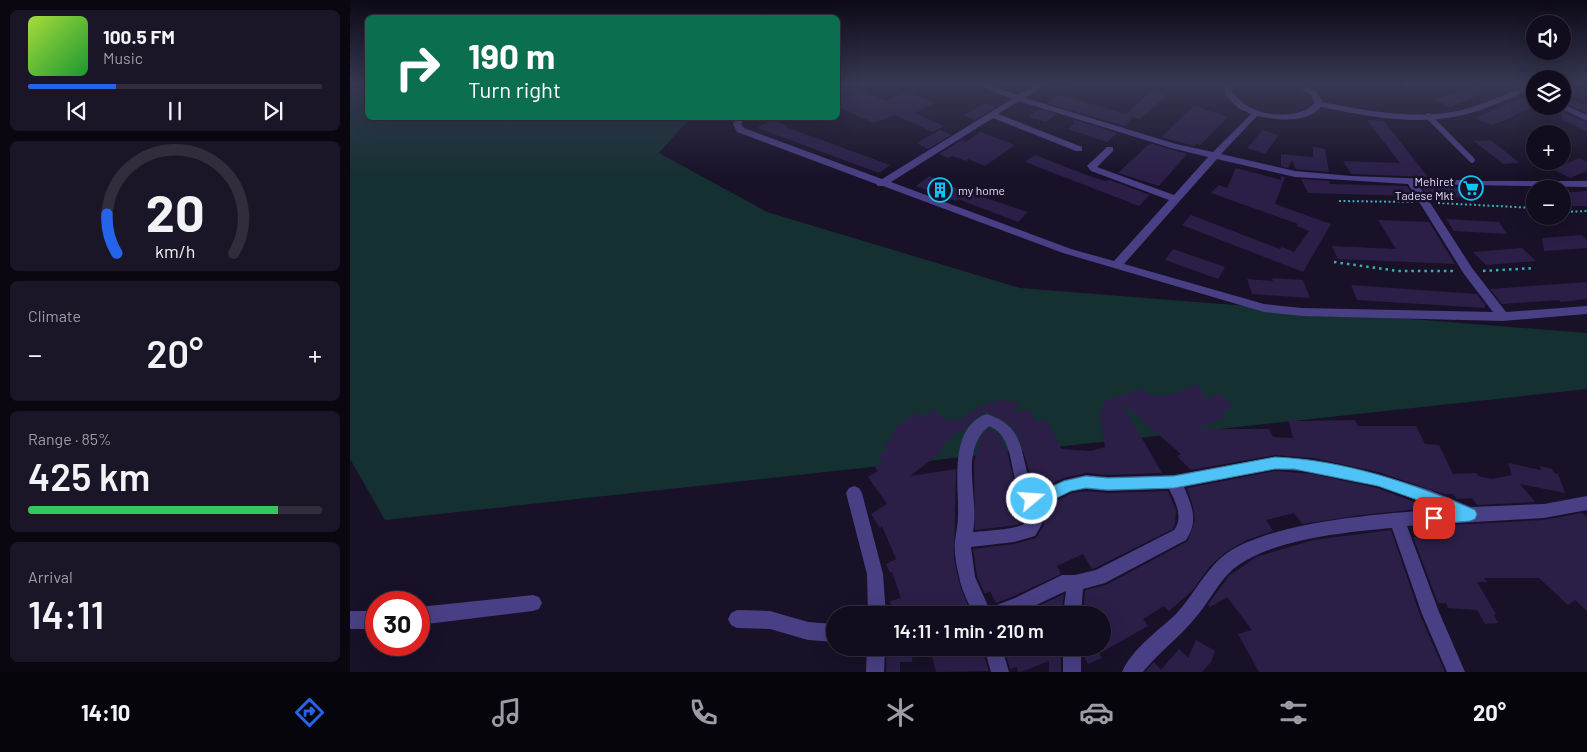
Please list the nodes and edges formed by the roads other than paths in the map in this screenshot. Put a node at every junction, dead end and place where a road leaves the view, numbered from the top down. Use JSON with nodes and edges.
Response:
{"nodes":[{"id":1,"x":1073,"y":114,"type":"edge"},
{"id":2,"x":1255,"y":114,"type":"edge"},
{"id":3,"x":1262,"y":114,"type":"edge"},
{"id":4,"x":1307,"y":114,"type":"edge"},
{"id":5,"x":1401,"y":114,"type":"edge"},
{"id":6,"x":1445,"y":114,"type":"edge"},
{"id":7,"x":992,"y":115,"type":"joint"},
{"id":8,"x":1428,"y":116,"type":"junction"},
{"id":9,"x":740,"y":120,"type":"edge"},
{"id":10,"x":1078,"y":149,"type":"dead end"},
{"id":11,"x":1110,"y":150,"type":"dead end"},
{"id":12,"x":1214,"y":156,"type":"junction"},
{"id":13,"x":1472,"y":160,"type":"dead end"},
{"id":14,"x":1411,"y":181,"type":"junction"},
{"id":15,"x":880,"y":184,"type":"junction"},
{"id":16,"x":1587,"y":184,"type":"edge"},
{"id":17,"x":1175,"y":199,"type":"junction"},
{"id":18,"x":1116,"y":265,"type":"junction"},
{"id":19,"x":1587,"y":310,"type":"edge"},
{"id":20,"x":1504,"y":317,"type":"junction"},
{"id":21,"x":1174,"y":482,"type":"junction"},
{"id":22,"x":854,"y":493,"type":"dead end"},
{"id":23,"x":1034,"y":500,"type":"junction"},
{"id":24,"x":1587,"y":503,"type":"edge"},
{"id":25,"x":1470,"y":514,"type":"junction"},
{"id":26,"x":1397,"y":522,"type":"junction"},
{"id":27,"x":963,"y":540,"type":"junction"},
{"id":28,"x":1075,"y":583,"type":"junction"},
{"id":29,"x":533,"y":603,"type":"dead end"},
{"id":30,"x":877,"y":606,"type":"edge"},
{"id":31,"x":979,"y":606,"type":"edge"},
{"id":32,"x":1016,"y":606,"type":"edge"},
{"id":33,"x":1073,"y":606,"type":"edge"},
{"id":34,"x":430,"y":615,"type":"edge"},
{"id":35,"x":737,"y":619,"type":"dead end"},
{"id":36,"x":350,"y":620,"type":"edge"},
{"id":37,"x":365,"y":620,"type":"edge"},
{"id":38,"x":826,"y":632,"type":"edge"},
{"id":39,"x":876,"y":656,"type":"edge"},
{"id":40,"x":995,"y":656,"type":"edge"},
{"id":41,"x":1072,"y":656,"type":"edge"},
{"id":42,"x":875,"y":672,"type":"edge"},
{"id":43,"x":1000,"y":672,"type":"edge"},
{"id":44,"x":1072,"y":672,"type":"edge"},
{"id":45,"x":1131,"y":672,"type":"edge"},
{"id":46,"x":1456,"y":672,"type":"edge"}],
"edges":[{"from":1,"to":12,"type":"street"},
{"from":2,"to":12,"type":"street"},
{"from":3,"to":4,"type":"street"},
{"from":5,"to":8,"type":"street"},
{"from":6,"to":8,"type":"street"},
{"from":7,"to":10,"type":"street"},
{"from":7,"to":15,"type":"street"},
{"from":8,"to":13,"type":"lane"},
{"from":9,"to":15,"type":"street"},
{"from":11,"to":17,"type":"street"},
{"from":12,"to":14,"type":"street"},
{"from":12,"to":17,"type":"street"},
{"from":14,"to":16,"type":"street"},
{"from":14,"to":20,"type":"street"},
{"from":15,"to":18,"type":"street"},
{"from":17,"to":18,"type":"street"},
{"from":18,"to":20,"type":"street"},
{"from":19,"to":20,"type":"street"},
{"from":21,"to":23,"type":"street"},
{"from":21,"to":25,"type":"street"},
{"from":21,"to":28,"type":"street"},
{"from":22,"to":30,"type":"street"},
{"from":23,"to":27,"type":"street"},
{"from":23,"to":27,"type":"street"},
{"from":24,"to":25,"type":"street"},
{"from":25,"to":26,"type":"street"},
{"from":26,"to":45,"type":"street"},
{"from":26,"to":46,"type":"street"},
{"from":27,"to":31,"type":"street"},
{"from":28,"to":32,"type":"street"},
{"from":28,"to":33,"type":"street"},
{"from":29,"to":34,"type":"street"},
{"from":35,"to":38,"type":"street"},
{"from":36,"to":37,"type":"street"},
{"from":39,"to":42,"type":"street"},
{"from":40,"to":43,"type":"street"},
{"from":41,"to":44,"type":"street"}]}
